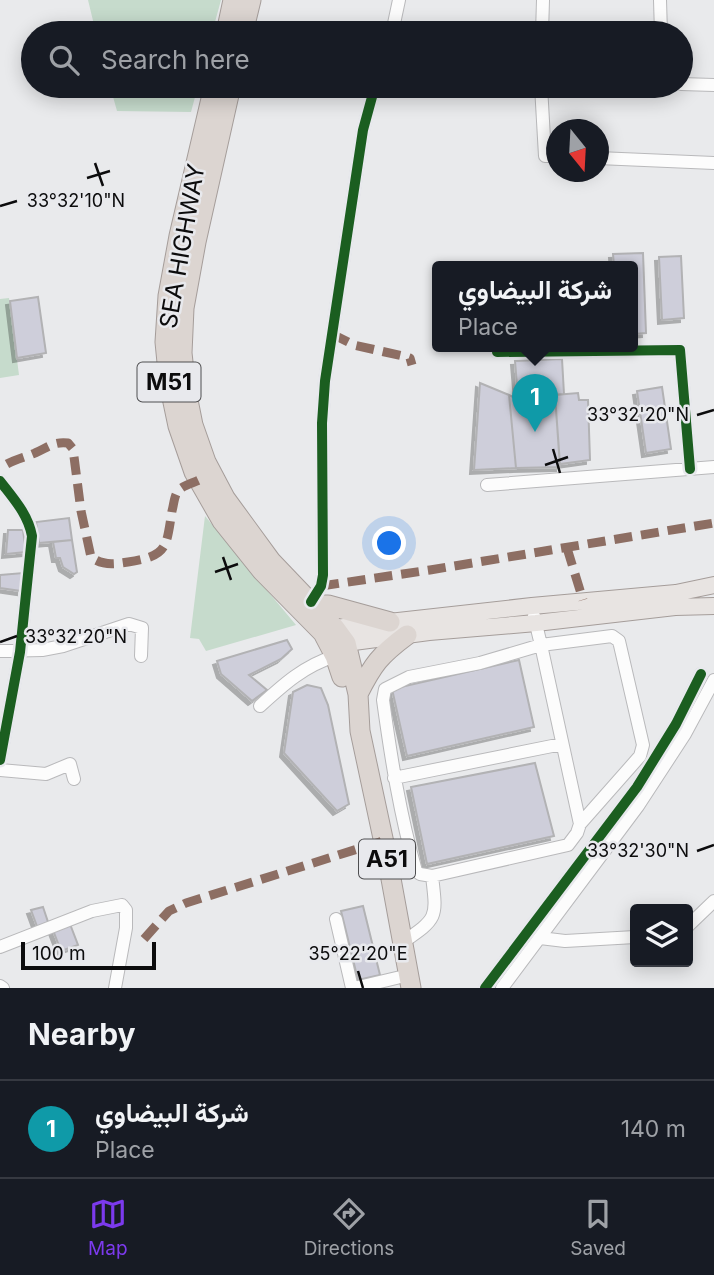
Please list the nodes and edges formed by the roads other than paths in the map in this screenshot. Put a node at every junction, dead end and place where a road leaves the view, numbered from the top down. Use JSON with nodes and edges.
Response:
{"nodes":[{"id":1,"x":233,"y":0,"type":"edge"},
{"id":2,"x":251,"y":0,"type":"edge"},
{"id":3,"x":399,"y":0,"type":"edge"},
{"id":4,"x":543,"y":0,"type":"edge"},
{"id":5,"x":660,"y":0,"type":"edge"},
{"id":6,"x":229,"y":21,"type":"edge"},
{"id":7,"x":246,"y":21,"type":"edge"},
{"id":8,"x":395,"y":21,"type":"edge"},
{"id":9,"x":542,"y":21,"type":"edge"},
{"id":10,"x":661,"y":21,"type":"edge"},
{"id":11,"x":693,"y":84,"type":"edge"},
{"id":12,"x":714,"y":85,"type":"edge"},
{"id":13,"x":211,"y":98,"type":"edge"},
{"id":14,"x":228,"y":98,"type":"edge"},
{"id":15,"x":371,"y":98,"type":"edge"},
{"id":16,"x":542,"y":98,"type":"edge"},
{"id":17,"x":546,"y":156,"type":"edge"},
{"id":18,"x":609,"y":158,"type":"edge"},
{"id":19,"x":714,"y":163,"type":"edge"},
{"id":20,"x":638,"y":350,"type":"edge"},
{"id":21,"x":714,"y":467,"type":"edge"},
{"id":22,"x":690,"y":469,"type":"junction"},
{"id":23,"x":0,"y":481,"type":"edge"},
{"id":24,"x":487,"y":485,"type":"dead end"},
{"id":25,"x":714,"y":586,"type":"edge"},
{"id":26,"x":312,"y":603,"type":"junction"},
{"id":27,"x":532,"y":606,"type":"junction"},
{"id":28,"x":714,"y":606,"type":"edge"},
{"id":29,"x":390,"y":622,"type":"junction"},
{"id":30,"x":536,"y":623,"type":"junction"},
{"id":31,"x":407,"y":635,"type":"junction"},
{"id":32,"x":334,"y":642,"type":"junction"},
{"id":33,"x":541,"y":645,"type":"junction"},
{"id":34,"x":0,"y":651,"type":"edge"},
{"id":35,"x":20,"y":652,"type":"junction"},
{"id":36,"x":141,"y":656,"type":"dead end"},
{"id":37,"x":701,"y":674,"type":"dead end"},
{"id":38,"x":714,"y":680,"type":"edge"},
{"id":39,"x":358,"y":694,"type":"junction"},
{"id":40,"x":260,"y":706,"type":"dead end"},
{"id":41,"x":360,"y":731,"type":"junction"},
{"id":42,"x":562,"y":744,"type":"junction"},
{"id":43,"x":0,"y":760,"type":"edge"},
{"id":44,"x":0,"y":770,"type":"edge"},
{"id":45,"x":394,"y":778,"type":"junction"},
{"id":46,"x":74,"y":779,"type":"dead end"},
{"id":47,"x":580,"y":824,"type":"junction"},
{"id":48,"x":432,"y":876,"type":"junction"},
{"id":49,"x":714,"y":901,"type":"edge"},
{"id":50,"x":336,"y":919,"type":"dead end"},
{"id":51,"x":693,"y":921,"type":"edge"},
{"id":52,"x":630,"y":937,"type":"edge"},
{"id":53,"x":540,"y":938,"type":"junction"},
{"id":54,"x":403,"y":942,"type":"junction"},
{"id":55,"x":0,"y":947,"type":"edge"},
{"id":56,"x":410,"y":982,"type":"edge"},
{"id":57,"x":115,"y":988,"type":"edge"},
{"id":58,"x":353,"y":988,"type":"edge"},
{"id":59,"x":485,"y":988,"type":"edge"},
{"id":60,"x":502,"y":988,"type":"edge"}],
"edges":[{"from":1,"to":6,"type":"highway"},
{"from":2,"to":7,"type":"highway"},
{"from":3,"to":8,"type":"street"},
{"from":4,"to":9,"type":"street"},
{"from":5,"to":10,"type":"street"},
{"from":11,"to":12,"type":"street"},
{"from":13,"to":32,"type":"highway","name":"SEA HIGHWAY","number":"M51"},
{"from":14,"to":26,"type":"highway","name":"SEA HIGHWAY","number":"M51"},
{"from":15,"to":26,"type":"street"},
{"from":16,"to":17,"type":"street"},
{"from":18,"to":19,"type":"street"},
{"from":20,"to":22,"type":"street"},
{"from":21,"to":22,"type":"street"},
{"from":22,"to":24,"type":"street"},
{"from":23,"to":35,"type":"street"},
{"from":25,"to":27,"type":"main road"},
{"from":26,"to":29,"type":"highway"},
{"from":26,"to":32,"type":"highway","name":"SEA HIGHWAY","number":"M51"},
{"from":27,"to":29,"type":"main road"},
{"from":27,"to":30,"type":"street"},
{"from":28,"to":30,"type":"main road"},
{"from":29,"to":32,"type":"main road"},
{"from":30,"to":31,"type":"main road"},
{"from":30,"to":33,"type":"street"},
{"from":31,"to":32,"type":"main road"},
{"from":31,"to":39,"type":"highway"},
{"from":32,"to":39,"type":"highway","number":"A51"},
{"from":32,"to":40,"type":"street"},
{"from":32,"to":41,"type":"highway","number":"A51"},
{"from":33,"to":42,"type":"street"},
{"from":33,"to":45,"type":"street"},
{"from":33,"to":47,"type":"street"},
{"from":34,"to":35,"type":"street"},
{"from":35,"to":36,"type":"street"},
{"from":35,"to":43,"type":"street"},
{"from":37,"to":59,"type":"street"},
{"from":38,"to":53,"type":"street"},
{"from":39,"to":41,"type":"highway","number":"A51"},
{"from":41,"to":54,"type":"highway","number":"A51"},
{"from":42,"to":45,"type":"street"},
{"from":42,"to":47,"type":"street"},
{"from":44,"to":46,"type":"street"},
{"from":45,"to":48,"type":"street"},
{"from":47,"to":48,"type":"street"},
{"from":48,"to":54,"type":"street"},
{"from":49,"to":51,"type":"street"},
{"from":50,"to":58,"type":"street"},
{"from":52,"to":53,"type":"street"},
{"from":53,"to":60,"type":"street"},
{"from":54,"to":56,"type":"highway","number":"A51"},
{"from":55,"to":57,"type":"street"},
{"from":56,"to":58,"type":"street"}]}
